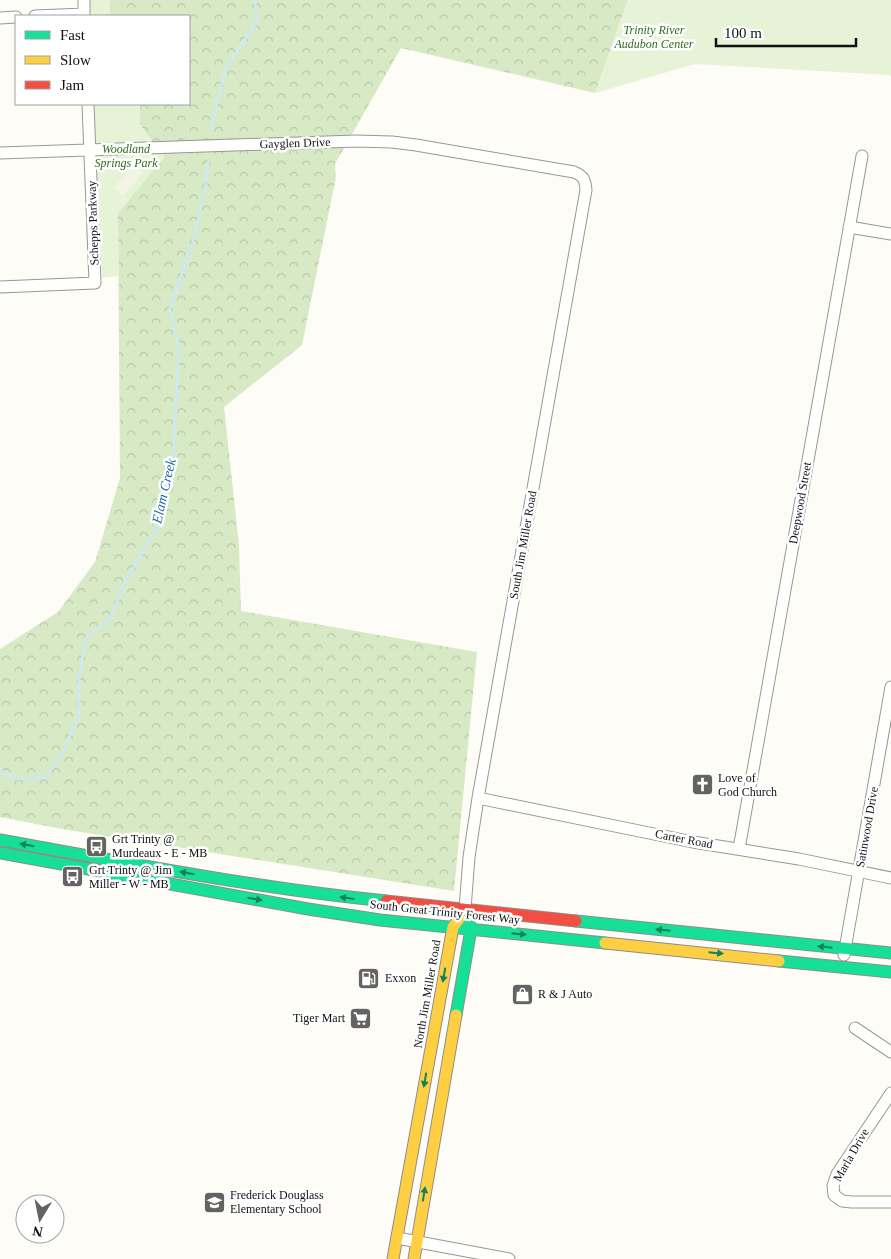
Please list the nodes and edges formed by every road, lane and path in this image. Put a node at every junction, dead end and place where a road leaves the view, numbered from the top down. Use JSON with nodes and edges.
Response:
{"nodes":[{"id":1,"x":84,"y":0,"type":"edge"},
{"id":2,"x":84,"y":15,"type":"edge"},
{"id":3,"x":15,"y":17,"type":"edge"},
{"id":4,"x":0,"y":18,"type":"edge"},
{"id":5,"x":88,"y":105,"type":"edge"},
{"id":6,"x":91,"y":149,"type":"junction"},
{"id":7,"x":0,"y":153,"type":"edge"},
{"id":8,"x":862,"y":156,"type":"dead end"},
{"id":9,"x":585,"y":180,"type":"joint"},
{"id":10,"x":849,"y":227,"type":"junction"},
{"id":11,"x":891,"y":234,"type":"edge"},
{"id":12,"x":0,"y":287,"type":"edge"},
{"id":13,"x":891,"y":687,"type":"edge"},
{"id":14,"x":478,"y":798,"type":"junction"},
{"id":15,"x":0,"y":840,"type":"edge"},
{"id":16,"x":739,"y":849,"type":"junction"},
{"id":17,"x":0,"y":853,"type":"edge"},
{"id":18,"x":859,"y":871,"type":"junction"},
{"id":19,"x":891,"y":878,"type":"edge"},
{"id":20,"x":466,"y":909,"type":"junction"},
{"id":21,"x":453,"y":927,"type":"junction"},
{"id":22,"x":470,"y":929,"type":"junction"},
{"id":23,"x":845,"y":949,"type":"junction"},
{"id":24,"x":891,"y":953,"type":"edge"},
{"id":25,"x":842,"y":966,"type":"junction"},
{"id":26,"x":891,"y":972,"type":"edge"},
{"id":27,"x":855,"y":1028,"type":"dead end"},
{"id":28,"x":891,"y":1052,"type":"edge"},
{"id":29,"x":891,"y":1093,"type":"edge"},
{"id":30,"x":421,"y":1104,"type":"junction"},
{"id":31,"x":440,"y":1107,"type":"junction"},
{"id":32,"x":891,"y":1202,"type":"edge"},
{"id":33,"x":397,"y":1238,"type":"junction"},
{"id":34,"x":416,"y":1242,"type":"junction"},
{"id":35,"x":393,"y":1259,"type":"edge"},
{"id":36,"x":414,"y":1259,"type":"edge"},
{"id":37,"x":509,"y":1259,"type":"edge"}],
"edges":[{"from":1,"to":2,"type":"street"},
{"from":3,"to":4,"type":"street"},
{"from":5,"to":6,"type":"street","name":"Schepps Parkway"},
{"from":6,"to":7,"type":"street","name":"Gayglen Drive"},
{"from":6,"to":9,"type":"street","name":"Gayglen Drive"},
{"from":6,"to":12,"type":"street","name":"Schepps Parkway"},
{"from":8,"to":10,"type":"street","name":"Deepwood Street"},
{"from":9,"to":14,"type":"street","name":"South Jim Miller Road"},
{"from":10,"to":11,"type":"street"},
{"from":10,"to":16,"type":"street","name":"Deepwood Street"},
{"from":13,"to":18,"type":"street","name":"Satinwood Drive"},
{"from":14,"to":16,"type":"street","name":"Carter Road"},
{"from":14,"to":20,"type":"street","name":"South Jim Miller Road"},
{"from":20,"to":15,"type":"main road","name":"South Great Trinity Forest Way","one_way":true},
{"from":16,"to":18,"type":"street","name":"Carter Road"},
{"from":17,"to":21,"type":"main road","name":"South Great Trinity Forest Way","one_way":true},
{"from":18,"to":19,"type":"street","name":"Carter Road"},
{"from":18,"to":23,"type":"street","name":"Satinwood Drive"},
{"from":20,"to":21,"type":"main road","name":"North Jim Miller Road"},
{"from":20,"to":22,"type":"main road"},
{"from":23,"to":20,"type":"main road","name":"South Great Trinity Forest Way","one_way":true},
{"from":21,"to":22,"type":"main road","name":"South Great Trinity Forest Way"},
{"from":21,"to":30,"type":"main road","name":"North Jim Miller Road","one_way":true},
{"from":22,"to":25,"type":"main road","name":"South Great Trinity Forest Way","one_way":true},
{"from":22,"to":31,"type":"main road"},
{"from":23,"to":24,"type":"main road","name":"South Great Trinity Forest Way"},
{"from":23,"to":25,"type":"street","name":"Satinwood Drive"},
{"from":25,"to":26,"type":"main road","name":"South Great Trinity Forest Way"},
{"from":27,"to":28,"type":"street"},
{"from":29,"to":32,"type":"street","name":"Marla Drive"},
{"from":30,"to":31,"type":"main road"},
{"from":30,"to":33,"type":"main road","name":"North Jim Miller Road"},
{"from":34,"to":31,"type":"main road","one_way":true},
{"from":33,"to":34,"type":"street"},
{"from":33,"to":35,"type":"main road","name":"North Jim Miller Road"},
{"from":34,"to":36,"type":"main road"},
{"from":34,"to":37,"type":"street"}]}
